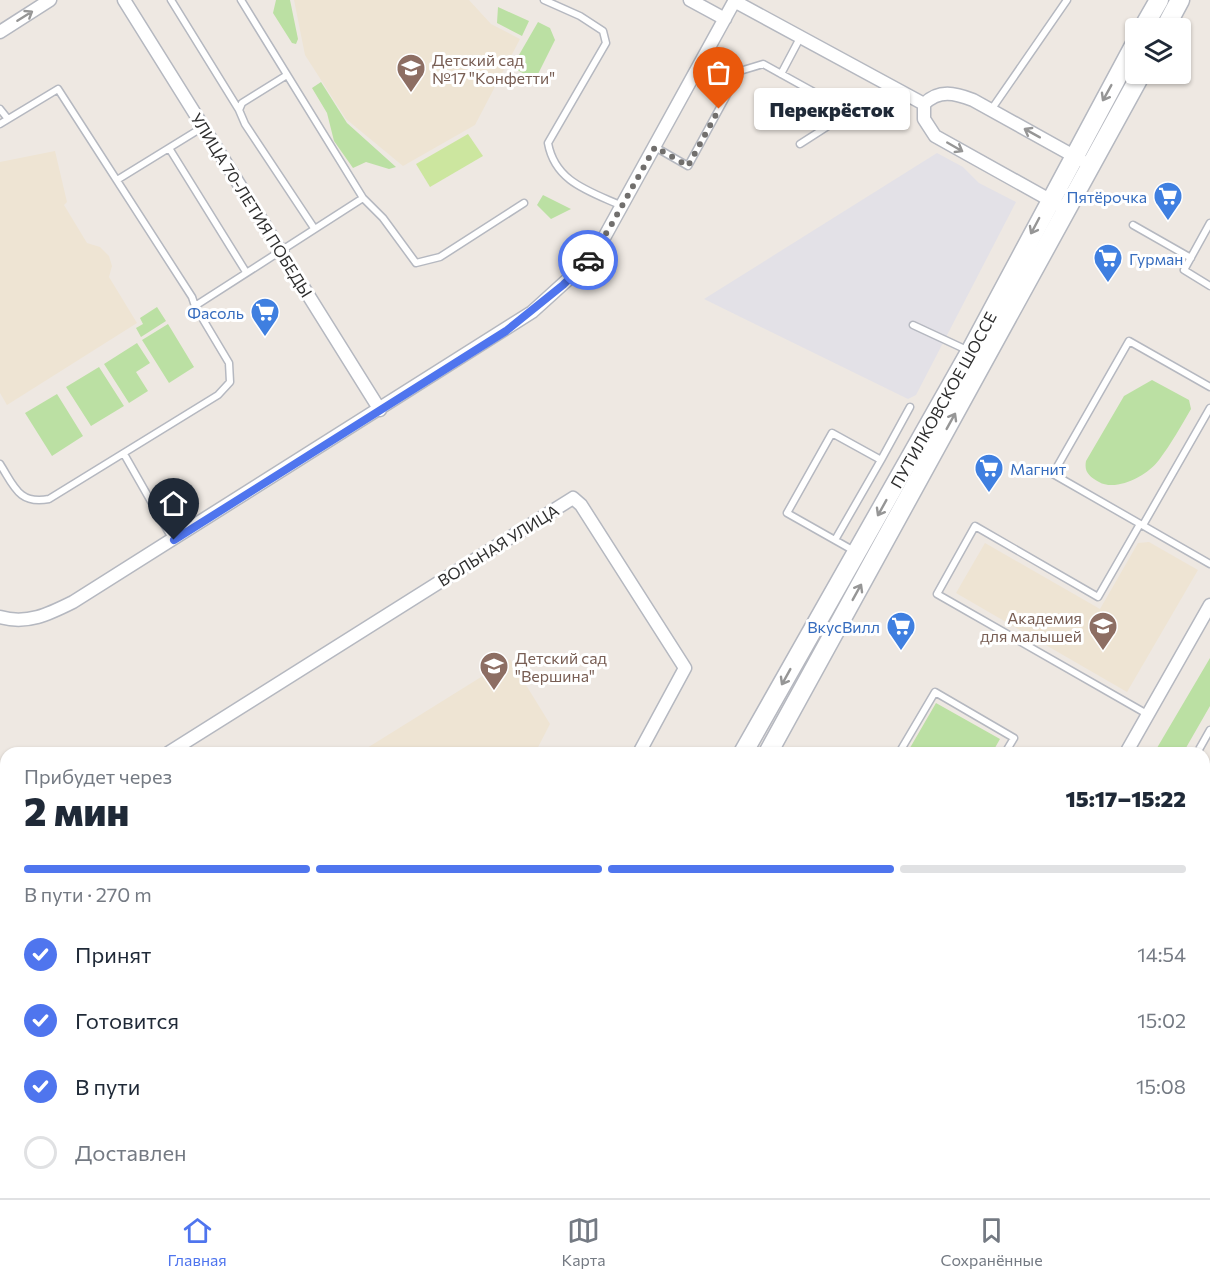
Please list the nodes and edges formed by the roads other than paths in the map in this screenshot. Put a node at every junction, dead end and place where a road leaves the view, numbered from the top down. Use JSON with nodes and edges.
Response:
{"nodes":[{"id":1,"x":50,"y":0,"type":"edge"},
{"id":2,"x":124,"y":0,"type":"edge"},
{"id":3,"x":171,"y":0,"type":"edge"},
{"id":4,"x":241,"y":0,"type":"edge"},
{"id":5,"x":544,"y":0,"type":"edge"},
{"id":6,"x":690,"y":0,"type":"edge"},
{"id":7,"x":1067,"y":0,"type":"edge"},
{"id":8,"x":1159,"y":0,"type":"edge"},
{"id":9,"x":1180,"y":0,"type":"edge"},
{"id":10,"x":735,"y":1,"type":"edge"},
{"id":11,"x":1149,"y":18,"type":"edge"},
{"id":12,"x":1170,"y":18,"type":"edge"},
{"id":13,"x":724,"y":19,"type":"junction"},
{"id":14,"x":0,"y":32,"type":"edge"},
{"id":15,"x":801,"y":37,"type":"junction"},
{"id":16,"x":1125,"y":62,"type":"edge"},
{"id":17,"x":781,"y":74,"type":"junction"},
{"id":18,"x":287,"y":75,"type":"junction"},
{"id":19,"x":1136,"y":84,"type":"edge"},
{"id":20,"x":924,"y":104,"type":"junction"},
{"id":21,"x":0,"y":109,"type":"edge"},
{"id":22,"x":239,"y":110,"type":"junction"},
{"id":23,"x":991,"y":110,"type":"junction"},
{"id":24,"x":8,"y":119,"type":"junction"},
{"id":25,"x":0,"y":124,"type":"edge"},
{"id":26,"x":203,"y":127,"type":"junction"},
{"id":27,"x":800,"y":144,"type":"dead end"},
{"id":28,"x":655,"y":147,"type":"junction"},
{"id":29,"x":169,"y":148,"type":"junction"},
{"id":30,"x":1073,"y":156,"type":"junction"},
{"id":31,"x":1091,"y":165,"type":"junction"},
{"id":32,"x":117,"y":180,"type":"junction"},
{"id":33,"x":363,"y":198,"type":"junction"},
{"id":34,"x":1049,"y":200,"type":"junction"},
{"id":35,"x":524,"y":203,"type":"dead end"},
{"id":36,"x":622,"y":206,"type":"junction"},
{"id":37,"x":1065,"y":209,"type":"junction"},
{"id":38,"x":1210,"y":224,"type":"edge"},
{"id":39,"x":1133,"y":225,"type":"dead end"},
{"id":40,"x":314,"y":228,"type":"junction"},
{"id":41,"x":280,"y":250,"type":"junction"},
{"id":42,"x":1191,"y":258,"type":"junction"},
{"id":43,"x":246,"y":272,"type":"junction"},
{"id":44,"x":1210,"y":286,"type":"edge"},
{"id":45,"x":195,"y":306,"type":"junction"},
{"id":46,"x":913,"y":325,"type":"dead end"},
{"id":47,"x":970,"y":352,"type":"junction"},
{"id":48,"x":1210,"y":387,"type":"edge"},
{"id":49,"x":910,"y":407,"type":"dead end"},
{"id":50,"x":1210,"y":408,"type":"edge"},
{"id":51,"x":380,"y":410,"type":"junction"},
{"id":52,"x":124,"y":454,"type":"junction"},
{"id":53,"x":881,"y":460,"type":"junction"},
{"id":54,"x":0,"y":464,"type":"edge"},
{"id":55,"x":1141,"y":524,"type":"junction"},
{"id":56,"x":174,"y":540,"type":"junction"},
{"id":57,"x":835,"y":540,"type":"junction"},
{"id":58,"x":856,"y":552,"type":"junction"},
{"id":59,"x":1210,"y":564,"type":"edge"},
{"id":60,"x":1210,"y":605,"type":"edge"},
{"id":61,"x":0,"y":617,"type":"edge"},
{"id":62,"x":1147,"y":714,"type":"junction"},
{"id":63,"x":1210,"y":730,"type":"edge"},
{"id":64,"x":178,"y":747,"type":"edge"},
{"id":65,"x":642,"y":747,"type":"edge"},
{"id":66,"x":746,"y":747,"type":"edge"},
{"id":67,"x":771,"y":747,"type":"edge"},
{"id":68,"x":903,"y":747,"type":"edge"},
{"id":69,"x":1009,"y":747,"type":"edge"},
{"id":70,"x":1129,"y":747,"type":"edge"},
{"id":71,"x":1200,"y":747,"type":"edge"}],
"edges":[{"from":14,"to":1,"type":"street","one_way":true},
{"from":2,"to":26,"type":"street","name":"УЛИЦА 70-ЛЕТИЯ ПОБЕДЫ"},
{"from":3,"to":22,"type":"lane"},
{"from":4,"to":18,"type":"lane"},
{"from":5,"to":36,"type":"lane"},
{"from":6,"to":13,"type":"street"},
{"from":7,"to":23,"type":"lane"},
{"from":8,"to":11,"type":"main road"},
{"from":9,"to":12,"type":"main road"},
{"from":10,"to":13,"type":"street"},
{"from":10,"to":15,"type":"street"},
{"from":13,"to":28,"type":"street"},
{"from":15,"to":17,"type":"lane"},
{"from":15,"to":20,"type":"street"},
{"from":16,"to":30,"type":"main road","name":"ПУТИЛКОВСКОЕ ШОССЕ","one_way":true},
{"from":17,"to":27,"type":"lane"},
{"from":17,"to":28,"type":"lane"},
{"from":18,"to":22,"type":"lane"},
{"from":18,"to":33,"type":"lane"},
{"from":19,"to":31,"type":"main road","name":"ПУТИЛКОВСКОЕ ШОССЕ"},
{"from":20,"to":23,"type":"street"},
{"from":20,"to":34,"type":"street","one_way":true},
{"from":21,"to":24,"type":"lane"},
{"from":22,"to":40,"type":"lane"},
{"from":30,"to":23,"type":"street","one_way":true},
{"from":24,"to":25,"type":"lane"},
{"from":24,"to":32,"type":"lane"},
{"from":26,"to":29,"type":"lane"},
{"from":26,"to":41,"type":"street","name":"УЛИЦА 70-ЛЕТИЯ ПОБЕДЫ"},
{"from":28,"to":36,"type":"street"},
{"from":29,"to":32,"type":"lane"},
{"from":29,"to":43,"type":"lane"},
{"from":30,"to":31,"type":"street"},
{"from":30,"to":34,"type":"main road","name":"ПУТИЛКОВСКОЕ ШОССЕ"},
{"from":31,"to":37,"type":"main road","name":"ПУТИЛКОВСКОЕ ШОССЕ"},
{"from":32,"to":45,"type":"lane"},
{"from":33,"to":35,"type":"lane"},
{"from":33,"to":40,"type":"lane"},
{"from":34,"to":37,"type":"street"},
{"from":34,"to":47,"type":"main road","name":"ПУТИЛКОВСКОЕ ШОССЕ","one_way":true},
{"from":36,"to":51,"type":"street"},
{"from":67,"to":37,"type":"main road","name":"ПУТИЛКОВСКОЕ ШОССЕ","one_way":true},
{"from":38,"to":42,"type":"lane"},
{"from":39,"to":42,"type":"lane"},
{"from":40,"to":41,"type":"lane"},
{"from":41,"to":43,"type":"lane"},
{"from":41,"to":51,"type":"street","name":"УЛИЦА 70-ЛЕТИЯ ПОБЕДЫ"},
{"from":42,"to":44,"type":"lane"},
{"from":43,"to":45,"type":"lane"},
{"from":45,"to":52,"type":"lane"},
{"from":46,"to":47,"type":"lane"},
{"from":47,"to":58,"type":"main road","name":"ПУТИЛКОВСКОЕ ШОССЕ","one_way":true},
{"from":48,"to":55,"type":"lane"},
{"from":49,"to":53,"type":"lane"},
{"from":50,"to":55,"type":"lane"},
{"from":51,"to":56,"type":"street"},
{"from":52,"to":54,"type":"lane"},
{"from":52,"to":56,"type":"lane"},
{"from":53,"to":57,"type":"lane"},
{"from":53,"to":57,"type":"lane"},
{"from":55,"to":59,"type":"lane"},
{"from":55,"to":62,"type":"lane"},
{"from":56,"to":61,"type":"street"},
{"from":57,"to":58,"type":"lane"},
{"from":58,"to":66,"type":"main road","name":"ПУТИЛКОВСКОЕ ШОССЕ","one_way":true},
{"from":60,"to":62,"type":"street"},
{"from":62,"to":70,"type":"street"},
{"from":63,"to":71,"type":"lane"},
{"from":64,"to":65,"type":"street","name":"ВОЛЬНАЯ УЛИЦА"},
{"from":68,"to":69,"type":"lane"}]}
